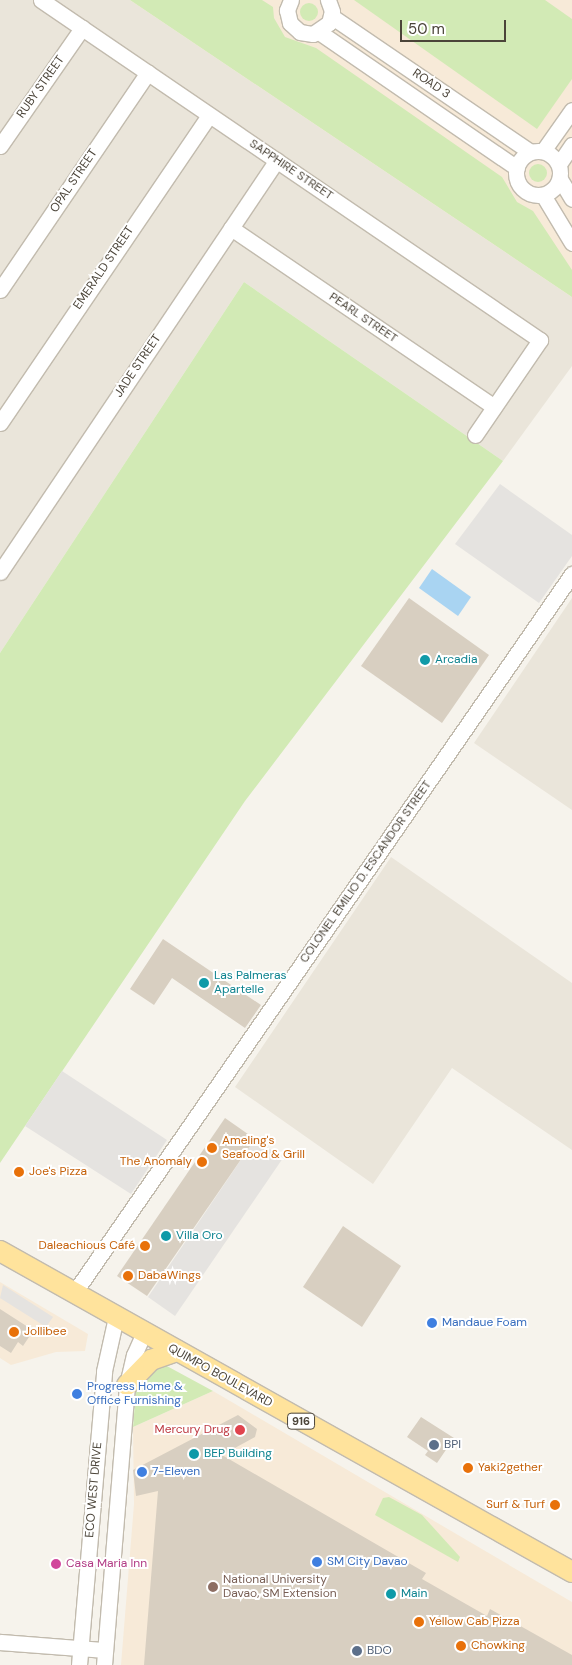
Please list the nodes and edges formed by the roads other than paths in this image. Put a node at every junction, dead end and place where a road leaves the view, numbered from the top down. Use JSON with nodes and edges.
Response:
{"nodes":[{"id":1,"x":41,"y":0,"type":"edge"},
{"id":2,"x":290,"y":0,"type":"edge"},
{"id":3,"x":330,"y":4,"type":"edge"},
{"id":4,"x":82,"y":28,"type":"junction"},
{"id":5,"x":319,"y":32,"type":"junction"},
{"id":6,"x":148,"y":72,"type":"junction"},
{"id":7,"x":572,"y":110,"type":"edge"},
{"id":8,"x":210,"y":114,"type":"junction"},
{"id":9,"x":572,"y":145,"type":"edge"},
{"id":10,"x":0,"y":146,"type":"edge"},
{"id":11,"x":537,"y":152,"type":"junction"},
{"id":12,"x":277,"y":160,"type":"junction"},
{"id":13,"x":559,"y":164,"type":"junction"},
{"id":14,"x":517,"y":168,"type":"junction"},
{"id":15,"x":560,"y":180,"type":"junction"},
{"id":16,"x":543,"y":195,"type":"junction"},
{"id":17,"x":572,"y":200,"type":"edge"},
{"id":18,"x":231,"y":228,"type":"junction"},
{"id":19,"x":572,"y":243,"type":"edge"},
{"id":20,"x":0,"y":290,"type":"edge"},
{"id":21,"x":494,"y":407,"type":"junction"},
{"id":22,"x":0,"y":423,"type":"edge"},
{"id":23,"x":474,"y":435,"type":"dead end"},
{"id":24,"x":0,"y":572,"type":"edge"},
{"id":25,"x":572,"y":574,"type":"edge"},
{"id":26,"x":0,"y":1251,"type":"edge"},
{"id":27,"x":74,"y":1293,"type":"junction"},
{"id":28,"x":116,"y":1317,"type":"junction"},
{"id":29,"x":144,"y":1333,"type":"junction"},
{"id":30,"x":177,"y":1351,"type":"junction"},
{"id":31,"x":127,"y":1385,"type":"junction"},
{"id":32,"x":97,"y":1459,"type":"junction"},
{"id":33,"x":121,"y":1462,"type":"junction"},
{"id":34,"x":572,"y":1572,"type":"edge"},
{"id":35,"x":0,"y":1642,"type":"edge"},
{"id":36,"x":80,"y":1648,"type":"junction"},
{"id":37,"x":104,"y":1658,"type":"edge"},
{"id":38,"x":79,"y":1665,"type":"edge"}],
"edges":[{"from":1,"to":4,"type":"street","name":"SAPPHIRE STREET"},
{"from":2,"to":5,"type":"street"},
{"from":3,"to":5,"type":"street"},
{"from":3,"to":11,"type":"street","name":"ROAD 3"},
{"from":4,"to":6,"type":"street","name":"SAPPHIRE STREET"},
{"from":4,"to":10,"type":"street","name":"RUBY STREET"},
{"from":5,"to":14,"type":"street","name":"ROAD 3"},
{"from":6,"to":8,"type":"street","name":"SAPPHIRE STREET"},
{"from":6,"to":20,"type":"street","name":"OPAL STREET"},
{"from":7,"to":11,"type":"street"},
{"from":8,"to":12,"type":"street","name":"SAPPHIRE STREET"},
{"from":8,"to":22,"type":"street","name":"EMERALD STREET"},
{"from":9,"to":13,"type":"street"},
{"from":11,"to":13,"type":"street"},
{"from":11,"to":14,"type":"street"},
{"from":12,"to":18,"type":"street","name":"JADE STREET"},
{"from":12,"to":21,"type":"street","name":"SAPPHIRE STREET"},
{"from":13,"to":15,"type":"street"},
{"from":14,"to":16,"type":"street"},
{"from":15,"to":16,"type":"street"},
{"from":15,"to":17,"type":"street"},
{"from":16,"to":19,"type":"street"},
{"from":18,"to":21,"type":"street","name":"PEARL STREET"},
{"from":18,"to":24,"type":"street","name":"JADE STREET"},
{"from":21,"to":23,"type":"street"},
{"from":25,"to":27,"type":"street","name":"COLONEL EMILIO D. ESCANDOR STREET"},
{"from":26,"to":27,"type":"main road","name":"QUIMPO BOULEVARD","number":"916"},
{"from":27,"to":28,"type":"main road","name":"QUIMPO BOULEVARD","number":"916"},
{"from":28,"to":29,"type":"main road","name":"QUIMPO BOULEVARD","number":"916"},
{"from":28,"to":32,"type":"street","name":"ECO WEST DRIVE"},
{"from":29,"to":30,"type":"main road","name":"QUIMPO BOULEVARD","number":"916"},
{"from":29,"to":31,"type":"street","name":"ECO WEST DRIVE"},
{"from":30,"to":31,"type":"main road"},
{"from":30,"to":34,"type":"main road","name":"QUIMPO BOULEVARD","number":"916"},
{"from":31,"to":33,"type":"street","name":"ECO WEST DRIVE"},
{"from":32,"to":33,"type":"street"},
{"from":32,"to":36,"type":"street","name":"ECO WEST DRIVE"},
{"from":33,"to":37,"type":"street","name":"ECO WEST DRIVE"},
{"from":35,"to":36,"type":"street"},
{"from":36,"to":37,"type":"street"},
{"from":36,"to":38,"type":"street","name":"ECO WEST DRIVE"}]}
